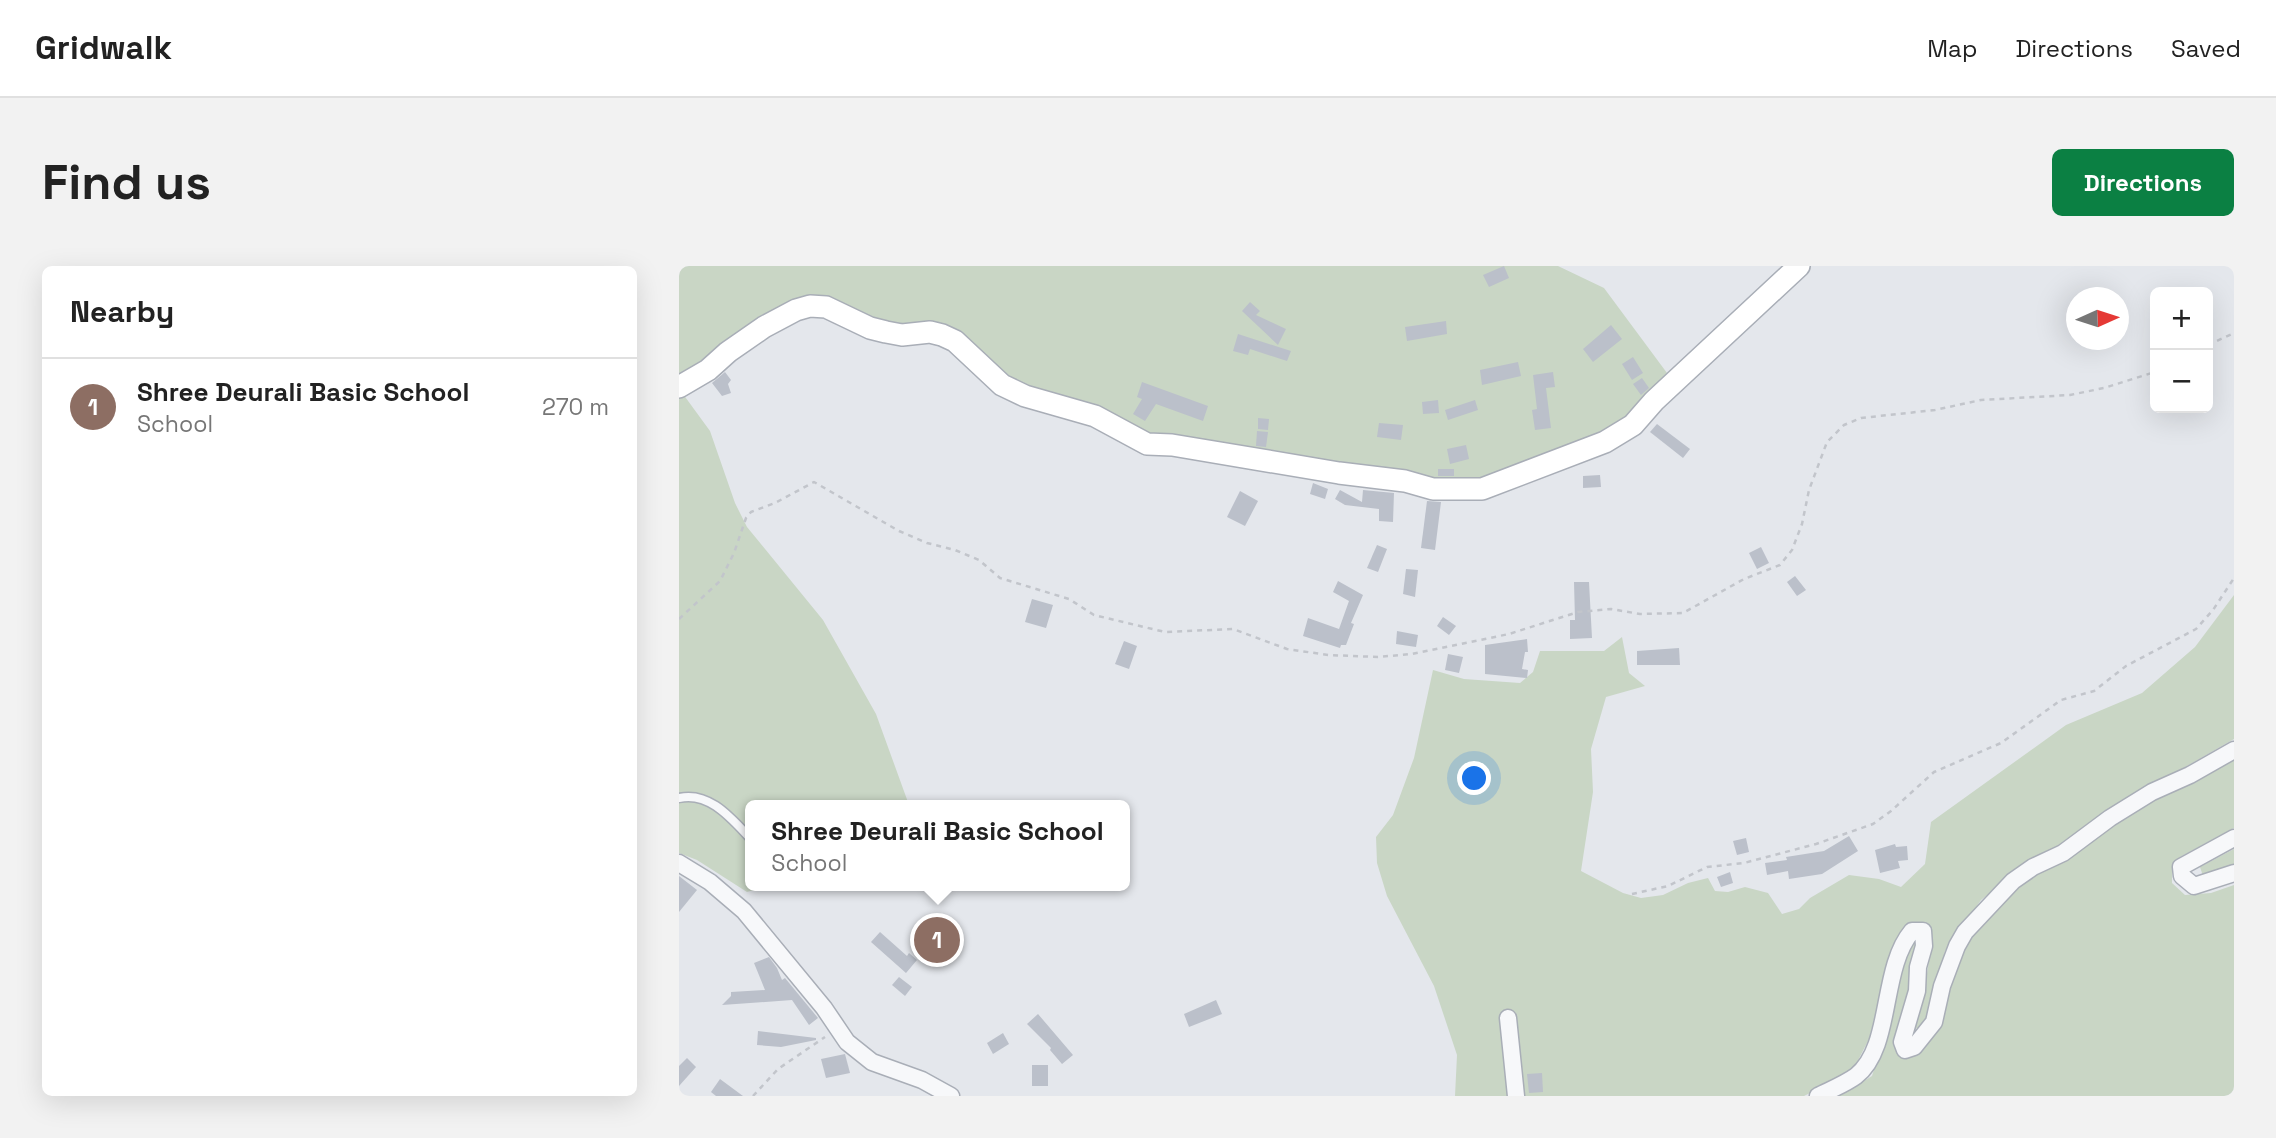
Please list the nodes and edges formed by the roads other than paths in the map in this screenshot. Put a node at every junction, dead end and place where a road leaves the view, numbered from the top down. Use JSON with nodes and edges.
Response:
{"nodes":[{"id":1,"x":1799,"y":266,"type":"edge"},
{"id":2,"x":679,"y":387,"type":"edge"},
{"id":3,"x":2234,"y":750,"type":"edge"},
{"id":4,"x":679,"y":798,"type":"edge"},
{"id":5,"x":745,"y":834,"type":"edge"},
{"id":6,"x":2234,"y":838,"type":"edge"},
{"id":7,"x":679,"y":863,"type":"edge"},
{"id":8,"x":2234,"y":873,"type":"edge"},
{"id":9,"x":1507,"y":1018,"type":"dead end"},
{"id":10,"x":951,"y":1096,"type":"edge"},
{"id":11,"x":1516,"y":1096,"type":"edge"},
{"id":12,"x":1818,"y":1096,"type":"edge"}],
"edges":[{"from":1,"to":2,"type":"street"},
{"from":3,"to":12,"type":"street"},
{"from":4,"to":5,"type":"lane"},
{"from":6,"to":8,"type":"street"},
{"from":7,"to":10,"type":"street"},
{"from":9,"to":11,"type":"street"}]}
